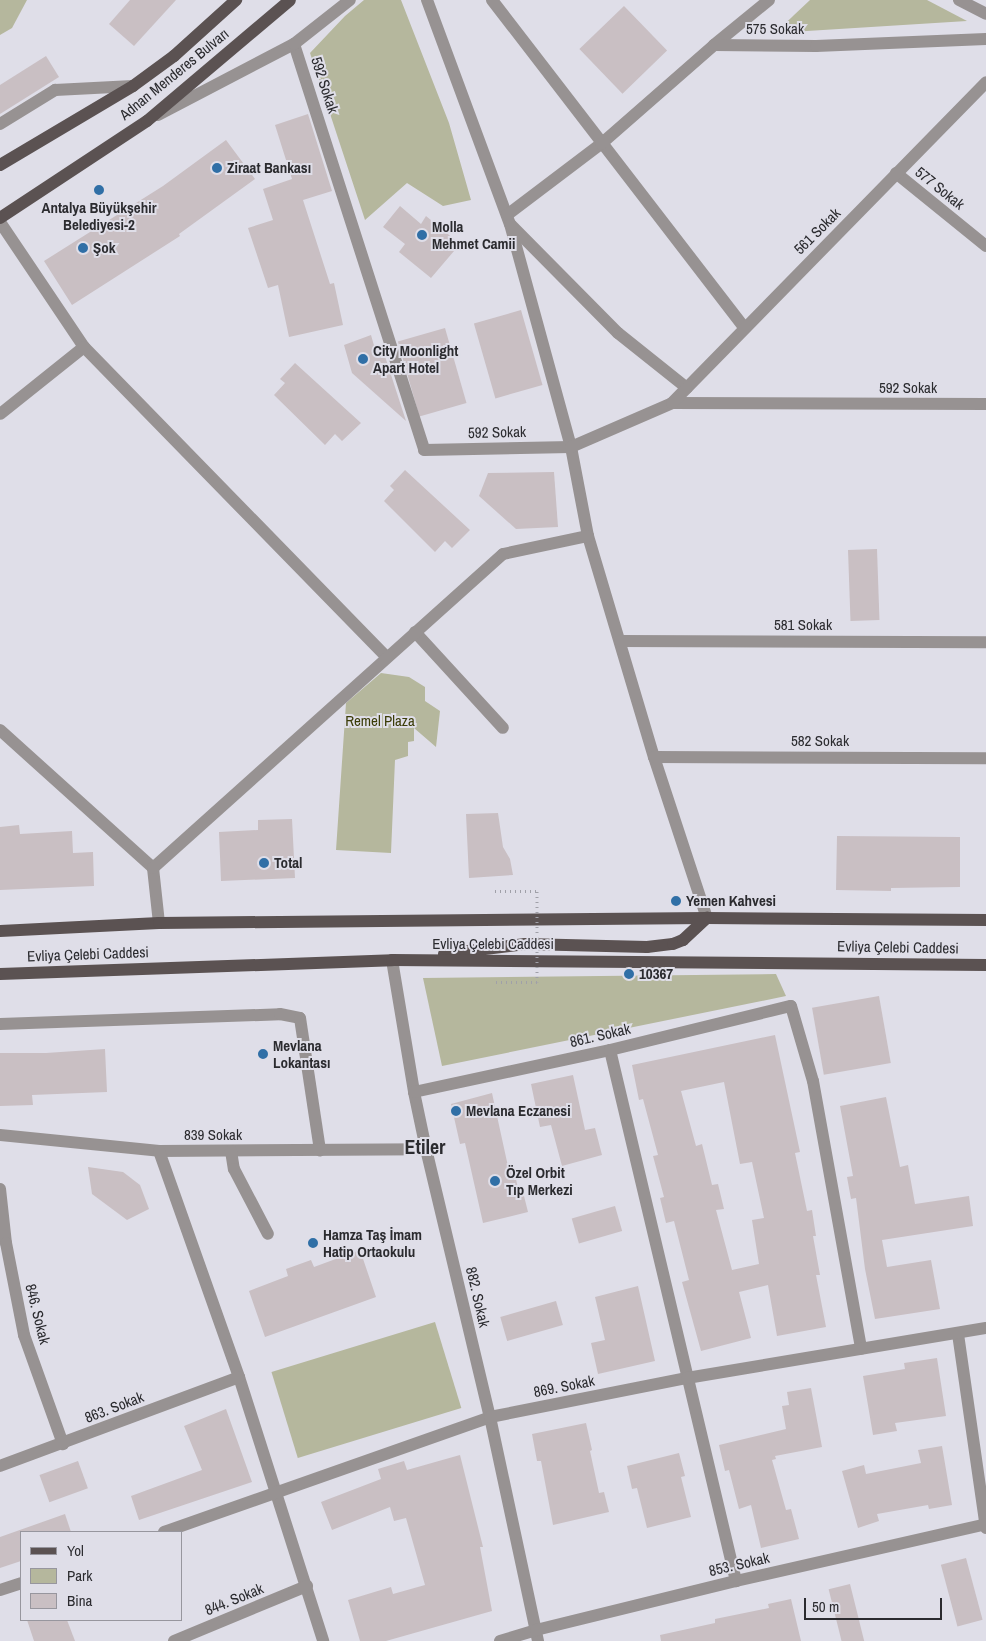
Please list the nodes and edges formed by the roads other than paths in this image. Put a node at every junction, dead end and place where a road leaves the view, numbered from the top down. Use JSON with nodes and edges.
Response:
{"nodes":[{"id":1,"x":236,"y":0,"type":"edge"},
{"id":2,"x":290,"y":0,"type":"edge"},
{"id":3,"x":350,"y":0,"type":"edge"},
{"id":4,"x":427,"y":0,"type":"edge"},
{"id":5,"x":492,"y":0,"type":"edge"},
{"id":6,"x":769,"y":0,"type":"edge"},
{"id":7,"x":959,"y":0,"type":"edge"},
{"id":8,"x":986,"y":14,"type":"edge"},
{"id":9,"x":986,"y":39,"type":"edge"},
{"id":10,"x":294,"y":44,"type":"junction"},
{"id":11,"x":714,"y":45,"type":"junction"},
{"id":12,"x":986,"y":82,"type":"edge"},
{"id":13,"x":133,"y":86,"type":"junction"},
{"id":14,"x":146,"y":121,"type":"junction"},
{"id":15,"x":0,"y":124,"type":"edge"},
{"id":16,"x":602,"y":144,"type":"junction"},
{"id":17,"x":0,"y":164,"type":"edge"},
{"id":18,"x":896,"y":173,"type":"junction"},
{"id":19,"x":0,"y":218,"type":"edge"},
{"id":20,"x":508,"y":220,"type":"junction"},
{"id":21,"x":0,"y":222,"type":"edge"},
{"id":22,"x":986,"y":246,"type":"edge"},
{"id":23,"x":744,"y":328,"type":"junction"},
{"id":24,"x":84,"y":347,"type":"junction"},
{"id":25,"x":687,"y":388,"type":"junction"},
{"id":26,"x":672,"y":403,"type":"junction"},
{"id":27,"x":986,"y":404,"type":"edge"},
{"id":28,"x":0,"y":414,"type":"edge"},
{"id":29,"x":571,"y":447,"type":"junction"},
{"id":30,"x":588,"y":536,"type":"junction"},
{"id":31,"x":415,"y":632,"type":"junction"},
{"id":32,"x":620,"y":640,"type":"junction"},
{"id":33,"x":986,"y":642,"type":"edge"},
{"id":34,"x":386,"y":657,"type":"junction"},
{"id":35,"x":502,"y":728,"type":"dead end"},
{"id":36,"x":0,"y":730,"type":"edge"},
{"id":37,"x":654,"y":757,"type":"junction"},
{"id":38,"x":986,"y":758,"type":"edge"},
{"id":39,"x":153,"y":868,"type":"junction"},
{"id":40,"x":707,"y":918,"type":"junction"},
{"id":41,"x":986,"y":920,"type":"edge"},
{"id":42,"x":159,"y":923,"type":"junction"},
{"id":43,"x":0,"y":930,"type":"edge"},
{"id":44,"x":392,"y":960,"type":"junction"},
{"id":45,"x":986,"y":965,"type":"edge"},
{"id":46,"x":0,"y":974,"type":"edge"},
{"id":47,"x":0,"y":1024,"type":"edge"},
{"id":48,"x":610,"y":1050,"type":"junction"},
{"id":49,"x":414,"y":1092,"type":"junction"},
{"id":50,"x":0,"y":1135,"type":"edge"},
{"id":51,"x":426,"y":1149,"type":"junction"},
{"id":52,"x":320,"y":1150,"type":"junction"},
{"id":53,"x":158,"y":1151,"type":"junction"},
{"id":54,"x":231,"y":1151,"type":"junction"},
{"id":55,"x":0,"y":1189,"type":"edge"},
{"id":56,"x":268,"y":1234,"type":"dead end"},
{"id":57,"x":986,"y":1328,"type":"edge"},
{"id":58,"x":958,"y":1334,"type":"junction"},
{"id":59,"x":861,"y":1349,"type":"junction"},
{"id":60,"x":239,"y":1377,"type":"junction"},
{"id":61,"x":687,"y":1378,"type":"junction"},
{"id":62,"x":490,"y":1417,"type":"junction"},
{"id":63,"x":63,"y":1444,"type":"junction"},
{"id":64,"x":0,"y":1466,"type":"edge"},
{"id":65,"x":277,"y":1492,"type":"junction"},
{"id":66,"x":986,"y":1525,"type":"edge"},
{"id":67,"x":167,"y":1531,"type":"edge"},
{"id":68,"x":736,"y":1581,"type":"junction"},
{"id":69,"x":20,"y":1583,"type":"edge"},
{"id":70,"x":307,"y":1586,"type":"junction"},
{"id":71,"x":0,"y":1590,"type":"edge"},
{"id":72,"x":537,"y":1635,"type":"edge"},
{"id":73,"x":174,"y":1641,"type":"edge"},
{"id":74,"x":323,"y":1641,"type":"edge"},
{"id":75,"x":500,"y":1641,"type":"edge"}],
"edges":[{"from":1,"to":13,"type":"main road","name":"Adnan Menderes Bulvarı"},
{"from":2,"to":14,"type":"main road","name":"Adnan Menderes Bulvarı"},
{"from":3,"to":10,"type":"street"},
{"from":4,"to":20,"type":"street"},
{"from":5,"to":16,"type":"street"},
{"from":6,"to":11,"type":"street"},
{"from":7,"to":8,"type":"street"},
{"from":9,"to":11,"type":"street","name":"575 Sokak"},
{"from":10,"to":14,"type":"street"},
{"from":10,"to":29,"type":"street","name":"592 Sokak"},
{"from":11,"to":16,"type":"street"},
{"from":12,"to":18,"type":"street","name":"561 Sokak"},
{"from":13,"to":15,"type":"street"},
{"from":13,"to":17,"type":"main road","name":"Adnan Menderes Bulvarı"},
{"from":14,"to":19,"type":"main road","name":"Adnan Menderes Bulvarı"},
{"from":16,"to":20,"type":"street"},
{"from":16,"to":23,"type":"street"},
{"from":18,"to":22,"type":"street","name":"577 Sokak"},
{"from":18,"to":23,"type":"street","name":"561 Sokak"},
{"from":20,"to":25,"type":"street"},
{"from":20,"to":29,"type":"street"},
{"from":21,"to":24,"type":"street"},
{"from":23,"to":25,"type":"street","name":"561 Sokak"},
{"from":24,"to":28,"type":"street"},
{"from":24,"to":34,"type":"street"},
{"from":25,"to":26,"type":"street","name":"561 Sokak"},
{"from":26,"to":27,"type":"street","name":"592 Sokak"},
{"from":26,"to":29,"type":"street","name":"592 Sokak"},
{"from":29,"to":30,"type":"street"},
{"from":30,"to":31,"type":"street"},
{"from":30,"to":32,"type":"street"},
{"from":31,"to":34,"type":"street"},
{"from":31,"to":35,"type":"street"},
{"from":32,"to":33,"type":"street","name":"581 Sokak"},
{"from":32,"to":37,"type":"street"},
{"from":34,"to":39,"type":"street"},
{"from":36,"to":39,"type":"street"},
{"from":37,"to":38,"type":"street","name":"582 Sokak"},
{"from":37,"to":40,"type":"street"},
{"from":39,"to":42,"type":"street"},
{"from":40,"to":41,"type":"main road","name":"Evliya Çelebi Caddesi"},
{"from":40,"to":42,"type":"main road","name":"Evliya Çelebi Caddesi"},
{"from":40,"to":44,"type":"main road"},
{"from":42,"to":43,"type":"main road","name":"Evliya Çelebi Caddesi"},
{"from":44,"to":45,"type":"main road","name":"Evliya Çelebi Caddesi"},
{"from":44,"to":46,"type":"main road","name":"Evliya Çelebi Caddesi"},
{"from":44,"to":49,"type":"street","name":"882. Sokak"},
{"from":47,"to":52,"type":"street"},
{"from":48,"to":49,"type":"street","name":"861. Sokak"},
{"from":48,"to":59,"type":"street","name":"861. Sokak"},
{"from":48,"to":61,"type":"street"},
{"from":49,"to":51,"type":"street","name":"882. Sokak"},
{"from":50,"to":53,"type":"street","name":"839 Sokak"},
{"from":51,"to":52,"type":"street","name":"839 Sokak"},
{"from":51,"to":62,"type":"street","name":"882. Sokak"},
{"from":52,"to":54,"type":"street","name":"839 Sokak"},
{"from":53,"to":54,"type":"street","name":"839 Sokak"},
{"from":53,"to":60,"type":"street"},
{"from":54,"to":56,"type":"street"},
{"from":55,"to":63,"type":"street","name":"846. Sokak"},
{"from":57,"to":58,"type":"street","name":"869. Sokak"},
{"from":58,"to":59,"type":"street","name":"869. Sokak"},
{"from":58,"to":66,"type":"street"},
{"from":59,"to":61,"type":"street","name":"869. Sokak"},
{"from":60,"to":63,"type":"street","name":"863. Sokak"},
{"from":60,"to":65,"type":"street"},
{"from":61,"to":62,"type":"street","name":"869. Sokak"},
{"from":61,"to":68,"type":"street"},
{"from":62,"to":65,"type":"street","name":"869. Sokak"},
{"from":62,"to":72,"type":"street","name":"882. Sokak"},
{"from":63,"to":64,"type":"street","name":"863. Sokak"},
{"from":65,"to":67,"type":"street","name":"869. Sokak"},
{"from":65,"to":70,"type":"street"},
{"from":66,"to":68,"type":"street","name":"853. Sokak"},
{"from":68,"to":72,"type":"street","name":"853. Sokak"},
{"from":69,"to":71,"type":"street"},
{"from":70,"to":73,"type":"street","name":"844. Sokak"},
{"from":70,"to":74,"type":"street"},
{"from":72,"to":75,"type":"street","name":"853. Sokak"}]}
